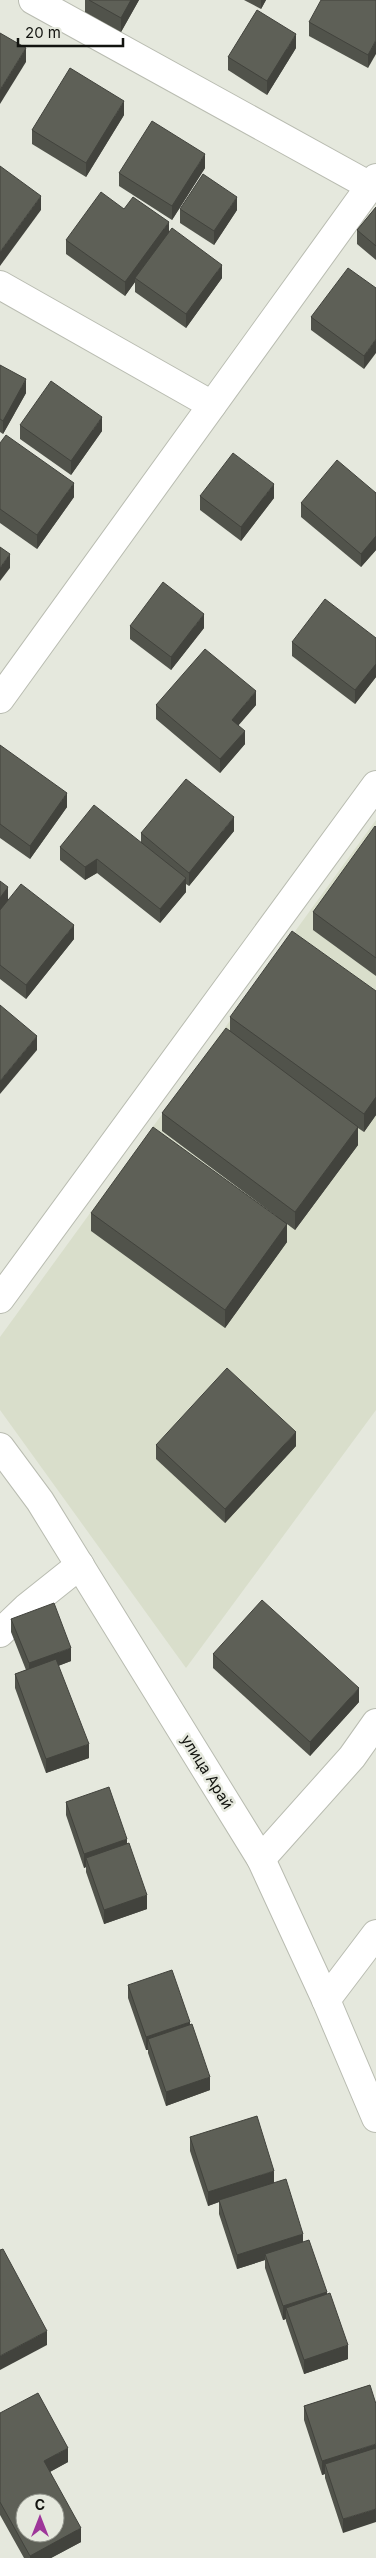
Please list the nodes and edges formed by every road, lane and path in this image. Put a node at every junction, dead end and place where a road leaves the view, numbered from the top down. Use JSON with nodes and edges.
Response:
{"nodes":[{"id":1,"x":33,"y":0,"type":"edge"},
{"id":2,"x":373,"y":182,"type":"edge"},
{"id":3,"x":0,"y":285,"type":"edge"},
{"id":4,"x":212,"y":405,"type":"junction"},
{"id":5,"x":0,"y":699,"type":"edge"},
{"id":6,"x":376,"y":785,"type":"edge"},
{"id":7,"x":0,"y":1299,"type":"edge"},
{"id":8,"x":0,"y":1447,"type":"edge"},
{"id":9,"x":80,"y":1565,"type":"junction"},
{"id":10,"x":0,"y":1633,"type":"edge"},
{"id":11,"x":376,"y":1723,"type":"edge"},
{"id":12,"x":261,"y":1859,"type":"junction"},
{"id":13,"x":376,"y":1934,"type":"edge"},
{"id":14,"x":326,"y":2000,"type":"junction"},
{"id":15,"x":376,"y":2118,"type":"edge"}],
"edges":[{"from":1,"to":2,"type":"street"},
{"from":2,"to":4,"type":"street"},
{"from":3,"to":4,"type":"street"},
{"from":4,"to":5,"type":"street"},
{"from":6,"to":7,"type":"street"},
{"from":8,"to":9,"type":"street","name":"улица Арай"},
{"from":9,"to":10,"type":"street"},
{"from":9,"to":12,"type":"street","name":"улица Арай"},
{"from":11,"to":12,"type":"street"},
{"from":12,"to":14,"type":"street","name":"улица Арай"},
{"from":13,"to":14,"type":"street"},
{"from":14,"to":15,"type":"street","name":"улица Арай"}]}
